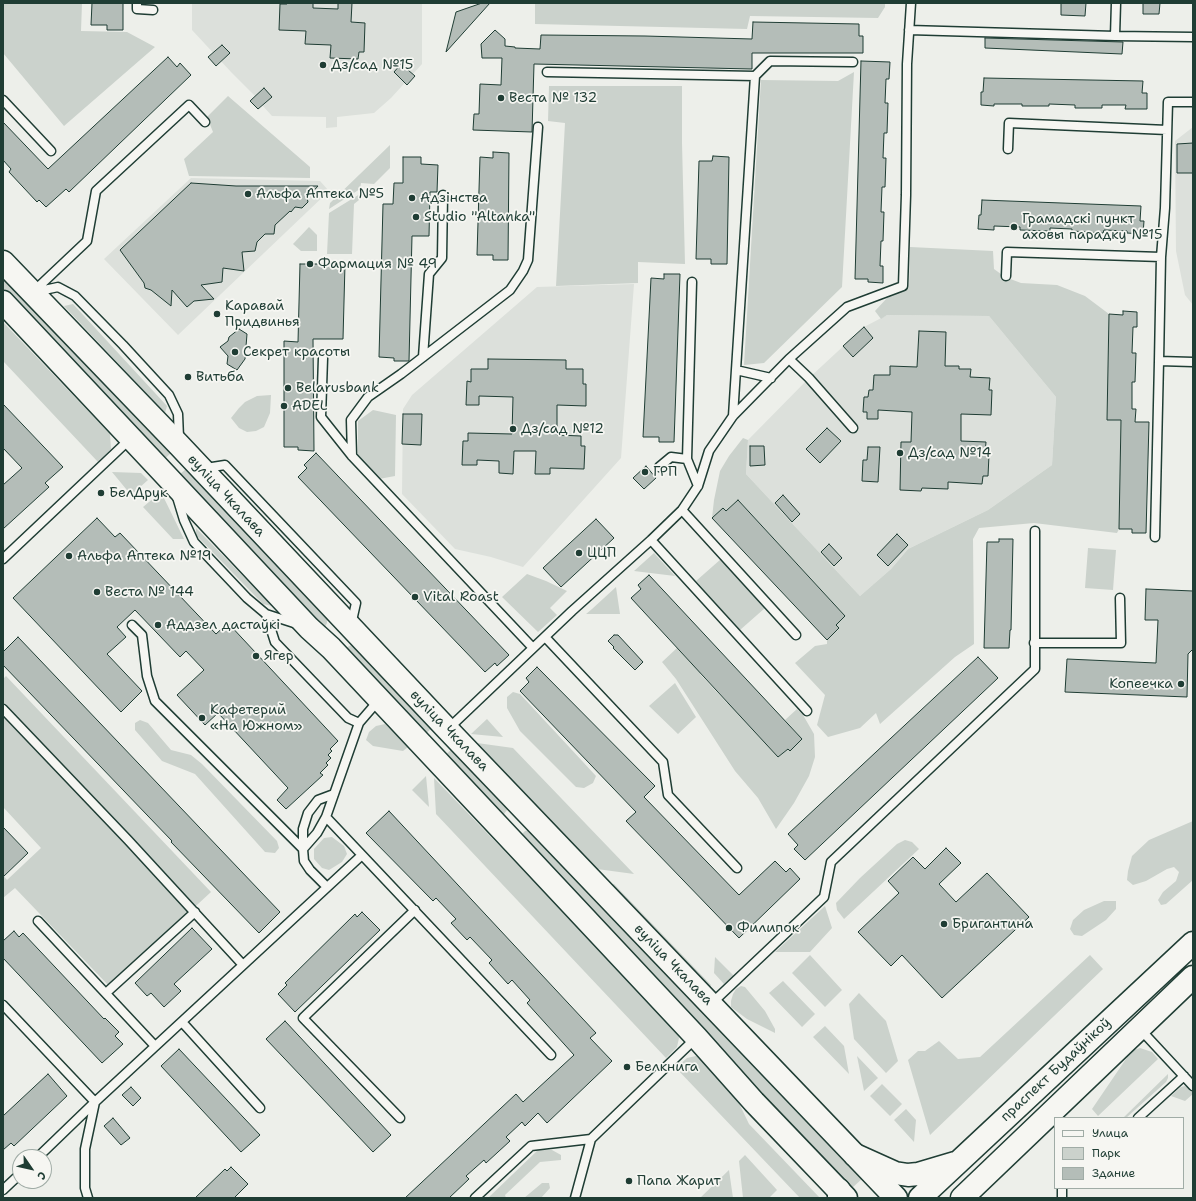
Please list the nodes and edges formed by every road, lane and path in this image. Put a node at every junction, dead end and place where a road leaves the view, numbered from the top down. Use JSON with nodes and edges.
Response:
{"nodes":[{"id":1,"x":137,"y":3,"type":"edge"},
{"id":2,"x":911,"y":3,"type":"edge"},
{"id":3,"x":1116,"y":3,"type":"edge"},
{"id":4,"x":153,"y":10,"type":"dead end"},
{"id":5,"x":909,"y":30,"type":"junction"},
{"id":6,"x":1115,"y":36,"type":"junction"},
{"id":7,"x":1193,"y":37,"type":"edge"},
{"id":8,"x":853,"y":62,"type":"dead end"},
{"id":9,"x":548,"y":72,"type":"dead end"},
{"id":10,"x":755,"y":76,"type":"junction"},
{"id":11,"x":3,"y":100,"type":"edge"},
{"id":12,"x":1193,"y":102,"type":"edge"},
{"id":13,"x":205,"y":122,"type":"dead end"},
{"id":14,"x":538,"y":127,"type":"dead end"},
{"id":15,"x":1167,"y":130,"type":"junction"},
{"id":16,"x":1008,"y":149,"type":"dead end"},
{"id":17,"x":52,"y":151,"type":"dead end"},
{"id":18,"x":443,"y":195,"type":"dead end"},
{"id":19,"x":1161,"y":257,"type":"junction"},
{"id":20,"x":3,"y":262,"type":"edge"},
{"id":21,"x":1006,"y":276,"type":"dead end"},
{"id":22,"x":692,"y":282,"type":"dead end"},
{"id":23,"x":33,"y":293,"type":"junction"},
{"id":24,"x":3,"y":302,"type":"edge"},
{"id":25,"x":423,"y":356,"type":"junction"},
{"id":26,"x":324,"y":358,"type":"dead end"},
{"id":27,"x":789,"y":359,"type":"junction"},
{"id":28,"x":1159,"y":361,"type":"junction"},
{"id":29,"x":1193,"y":362,"type":"edge"},
{"id":30,"x":736,"y":370,"type":"junction"},
{"id":31,"x":770,"y":378,"type":"junction"},
{"id":32,"x":733,"y":416,"type":"junction"},
{"id":33,"x":853,"y":428,"type":"dead end"},
{"id":34,"x":131,"y":438,"type":"junction"},
{"id":35,"x":179,"y":445,"type":"junction"},
{"id":36,"x":352,"y":456,"type":"junction"},
{"id":37,"x":687,"y":459,"type":"junction"},
{"id":38,"x":659,"y":467,"type":"dead end"},
{"id":39,"x":173,"y":483,"type":"junction"},
{"id":40,"x":698,"y":486,"type":"junction"},
{"id":41,"x":682,"y":510,"type":"junction"},
{"id":42,"x":1035,"y":531,"type":"dead end"},
{"id":43,"x":1155,"y":537,"type":"dead end"},
{"id":44,"x":651,"y":540,"type":"junction"},
{"id":45,"x":3,"y":559,"type":"edge"},
{"id":46,"x":1120,"y":598,"type":"dead end"},
{"id":47,"x":266,"y":614,"type":"junction"},
{"id":48,"x":132,"y":625,"type":"dead end"},
{"id":49,"x":309,"y":628,"type":"junction"},
{"id":50,"x":351,"y":628,"type":"junction"},
{"id":51,"x":796,"y":635,"type":"dead end"},
{"id":52,"x":545,"y":637,"type":"junction"},
{"id":53,"x":1034,"y":643,"type":"junction"},
{"id":54,"x":330,"y":648,"type":"junction"},
{"id":55,"x":533,"y":648,"type":"junction"},
{"id":56,"x":379,"y":700,"type":"junction"},
{"id":57,"x":3,"y":709,"type":"edge"},
{"id":58,"x":807,"y":711,"type":"dead end"},
{"id":59,"x":359,"y":723,"type":"junction"},
{"id":60,"x":448,"y":730,"type":"junction"},
{"id":61,"x":334,"y":794,"type":"junction"},
{"id":62,"x":512,"y":797,"type":"junction"},
{"id":63,"x":326,"y":816,"type":"junction"},
{"id":64,"x":489,"y":817,"type":"junction"},
{"id":65,"x":540,"y":826,"type":"junction"},
{"id":66,"x":303,"y":829,"type":"junction"},
{"id":67,"x":317,"y":833,"type":"junction"},
{"id":68,"x":519,"y":848,"type":"junction"},
{"id":69,"x":303,"y":849,"type":"junction"},
{"id":70,"x":362,"y":855,"type":"junction"},
{"id":71,"x":737,"y":868,"type":"dead end"},
{"id":72,"x":327,"y":887,"type":"junction"},
{"id":73,"x":415,"y":910,"type":"junction"},
{"id":74,"x":195,"y":912,"type":"junction"},
{"id":75,"x":38,"y":921,"type":"dead end"},
{"id":76,"x":1193,"y":943,"type":"edge"},
{"id":77,"x":244,"y":964,"type":"junction"},
{"id":78,"x":1193,"y":977,"type":"edge"},
{"id":79,"x":106,"y":993,"type":"junction"},
{"id":80,"x":711,"y":1004,"type":"junction"},
{"id":81,"x":3,"y":1005,"type":"edge"},
{"id":82,"x":182,"y":1022,"type":"junction"},
{"id":83,"x":1139,"y":1028,"type":"junction"},
{"id":84,"x":697,"y":1038,"type":"junction"},
{"id":85,"x":155,"y":1046,"type":"junction"},
{"id":86,"x":551,"y":1055,"type":"dead end"},
{"id":87,"x":1184,"y":1076,"type":"junction"},
{"id":88,"x":1193,"y":1086,"type":"edge"},
{"id":89,"x":95,"y":1102,"type":"junction"},
{"id":90,"x":260,"y":1108,"type":"dead end"},
{"id":91,"x":1139,"y":1117,"type":"edge"},
{"id":92,"x":400,"y":1118,"type":"dead end"},
{"id":93,"x":591,"y":1139,"type":"junction"},
{"id":94,"x":46,"y":1149,"type":"edge"},
{"id":95,"x":855,"y":1155,"type":"junction"},
{"id":96,"x":958,"y":1162,"type":"junction"},
{"id":97,"x":12,"y":1182,"type":"edge"},
{"id":98,"x":3,"y":1190,"type":"edge"},
{"id":99,"x":969,"y":1194,"type":"edge"},
{"id":100,"x":841,"y":1195,"type":"edge"},
{"id":101,"x":88,"y":1198,"type":"edge"},
{"id":102,"x":475,"y":1198,"type":"edge"},
{"id":103,"x":575,"y":1198,"type":"edge"},
{"id":104,"x":896,"y":1198,"type":"edge"},
{"id":105,"x":920,"y":1198,"type":"edge"}],
"edges":[{"from":1,"to":4,"type":"lane"},
{"from":2,"to":5,"type":"lane"},
{"from":3,"to":6,"type":"lane"},
{"from":5,"to":6,"type":"lane"},
{"from":5,"to":27,"type":"lane"},
{"from":6,"to":7,"type":"lane"},
{"from":8,"to":10,"type":"lane"},
{"from":9,"to":10,"type":"lane"},
{"from":10,"to":30,"type":"lane"},
{"from":11,"to":17,"type":"lane"},
{"from":12,"to":15,"type":"lane"},
{"from":13,"to":23,"type":"lane"},
{"from":14,"to":25,"type":"lane"},
{"from":15,"to":16,"type":"lane"},
{"from":15,"to":19,"type":"lane"},
{"from":18,"to":25,"type":"lane"},
{"from":19,"to":21,"type":"lane"},
{"from":19,"to":28,"type":"lane"},
{"from":20,"to":23,"type":"main road","name":"вуліца Чкалава"},
{"from":22,"to":37,"type":"lane"},
{"from":23,"to":35,"type":"main road","name":"вуліца Чкалава"},
{"from":23,"to":35,"type":"lane"},
{"from":24,"to":34,"type":"main road"},
{"from":25,"to":36,"type":"lane"},
{"from":26,"to":36,"type":"lane"},
{"from":27,"to":31,"type":"lane"},
{"from":27,"to":33,"type":"lane"},
{"from":28,"to":29,"type":"lane"},
{"from":28,"to":43,"type":"lane"},
{"from":30,"to":31,"type":"lane"},
{"from":30,"to":32,"type":"lane"},
{"from":31,"to":32,"type":"lane"},
{"from":32,"to":40,"type":"lane"},
{"from":34,"to":39,"type":"main road"},
{"from":34,"to":45,"type":"lane"},
{"from":35,"to":50,"type":"main road","name":"вуліца Чкалава"},
{"from":36,"to":55,"type":"lane"},
{"from":37,"to":38,"type":"lane"},
{"from":37,"to":40,"type":"lane"},
{"from":39,"to":47,"type":"lane"},
{"from":39,"to":49,"type":"main road"},
{"from":40,"to":41,"type":"lane"},
{"from":41,"to":44,"type":"lane"},
{"from":41,"to":51,"type":"lane"},
{"from":42,"to":53,"type":"lane"},
{"from":44,"to":52,"type":"lane"},
{"from":44,"to":58,"type":"lane"},
{"from":46,"to":53,"type":"lane"},
{"from":47,"to":49,"type":"lane"},
{"from":47,"to":59,"type":"lane"},
{"from":48,"to":69,"type":"lane"},
{"from":49,"to":54,"type":"main road"},
{"from":50,"to":54,"type":"main road"},
{"from":50,"to":60,"type":"main road","name":"вуліца Чкалава"},
{"from":52,"to":55,"type":"lane"},
{"from":52,"to":71,"type":"lane"},
{"from":53,"to":80,"type":"lane"},
{"from":54,"to":56,"type":"main road"},
{"from":55,"to":60,"type":"lane"},
{"from":56,"to":59,"type":"lane"},
{"from":56,"to":64,"type":"main road"},
{"from":57,"to":74,"type":"lane"},
{"from":59,"to":61,"type":"lane"},
{"from":60,"to":62,"type":"main road","name":"вуліца Чкалава"},
{"from":61,"to":63,"type":"lane"},
{"from":61,"to":66,"type":"lane"},
{"from":62,"to":64,"type":"main road"},
{"from":62,"to":65,"type":"main road","name":"вуліца Чкалава"},
{"from":63,"to":67,"type":"lane"},
{"from":63,"to":70,"type":"lane"},
{"from":64,"to":68,"type":"main road"},
{"from":65,"to":68,"type":"main road"},
{"from":65,"to":80,"type":"main road","name":"вуліца Чкалава"},
{"from":66,"to":67,"type":"lane"},
{"from":66,"to":69,"type":"lane"},
{"from":67,"to":69,"type":"lane"},
{"from":68,"to":84,"type":"main road"},
{"from":69,"to":72,"type":"lane"},
{"from":70,"to":72,"type":"lane"},
{"from":70,"to":73,"type":"lane"},
{"from":72,"to":77,"type":"lane"},
{"from":73,"to":86,"type":"lane"},
{"from":73,"to":92,"type":"lane"},
{"from":74,"to":77,"type":"lane"},
{"from":74,"to":79,"type":"lane"},
{"from":75,"to":79,"type":"lane"},
{"from":76,"to":96,"type":"main road","name":"праспект Будаўнікоў"},
{"from":77,"to":82,"type":"lane"},
{"from":78,"to":83,"type":"main road","name":"праспект Будаўнікоў"},
{"from":79,"to":85,"type":"lane"},
{"from":80,"to":95,"type":"main road","name":"вуліца Чкалава"},
{"from":81,"to":89,"type":"lane"},
{"from":82,"to":85,"type":"lane"},
{"from":82,"to":90,"type":"lane"},
{"from":83,"to":87,"type":"lane"},
{"from":83,"to":99,"type":"main road","name":"праспект Будаўнікоў"},
{"from":84,"to":93,"type":"lane"},
{"from":84,"to":100,"type":"main road"},
{"from":85,"to":89,"type":"lane"},
{"from":87,"to":88,"type":"lane"},
{"from":87,"to":91,"type":"lane"},
{"from":89,"to":94,"type":"lane"},
{"from":89,"to":101,"type":"lane"},
{"from":93,"to":102,"type":"lane"},
{"from":93,"to":103,"type":"lane"},
{"from":95,"to":96,"type":"main road"},
{"from":95,"to":104,"type":"main road","name":"вуліца Чкалава"},
{"from":96,"to":105,"type":"main road","name":"праспект Будаўнікоў"},
{"from":97,"to":98,"type":"lane"}]}
